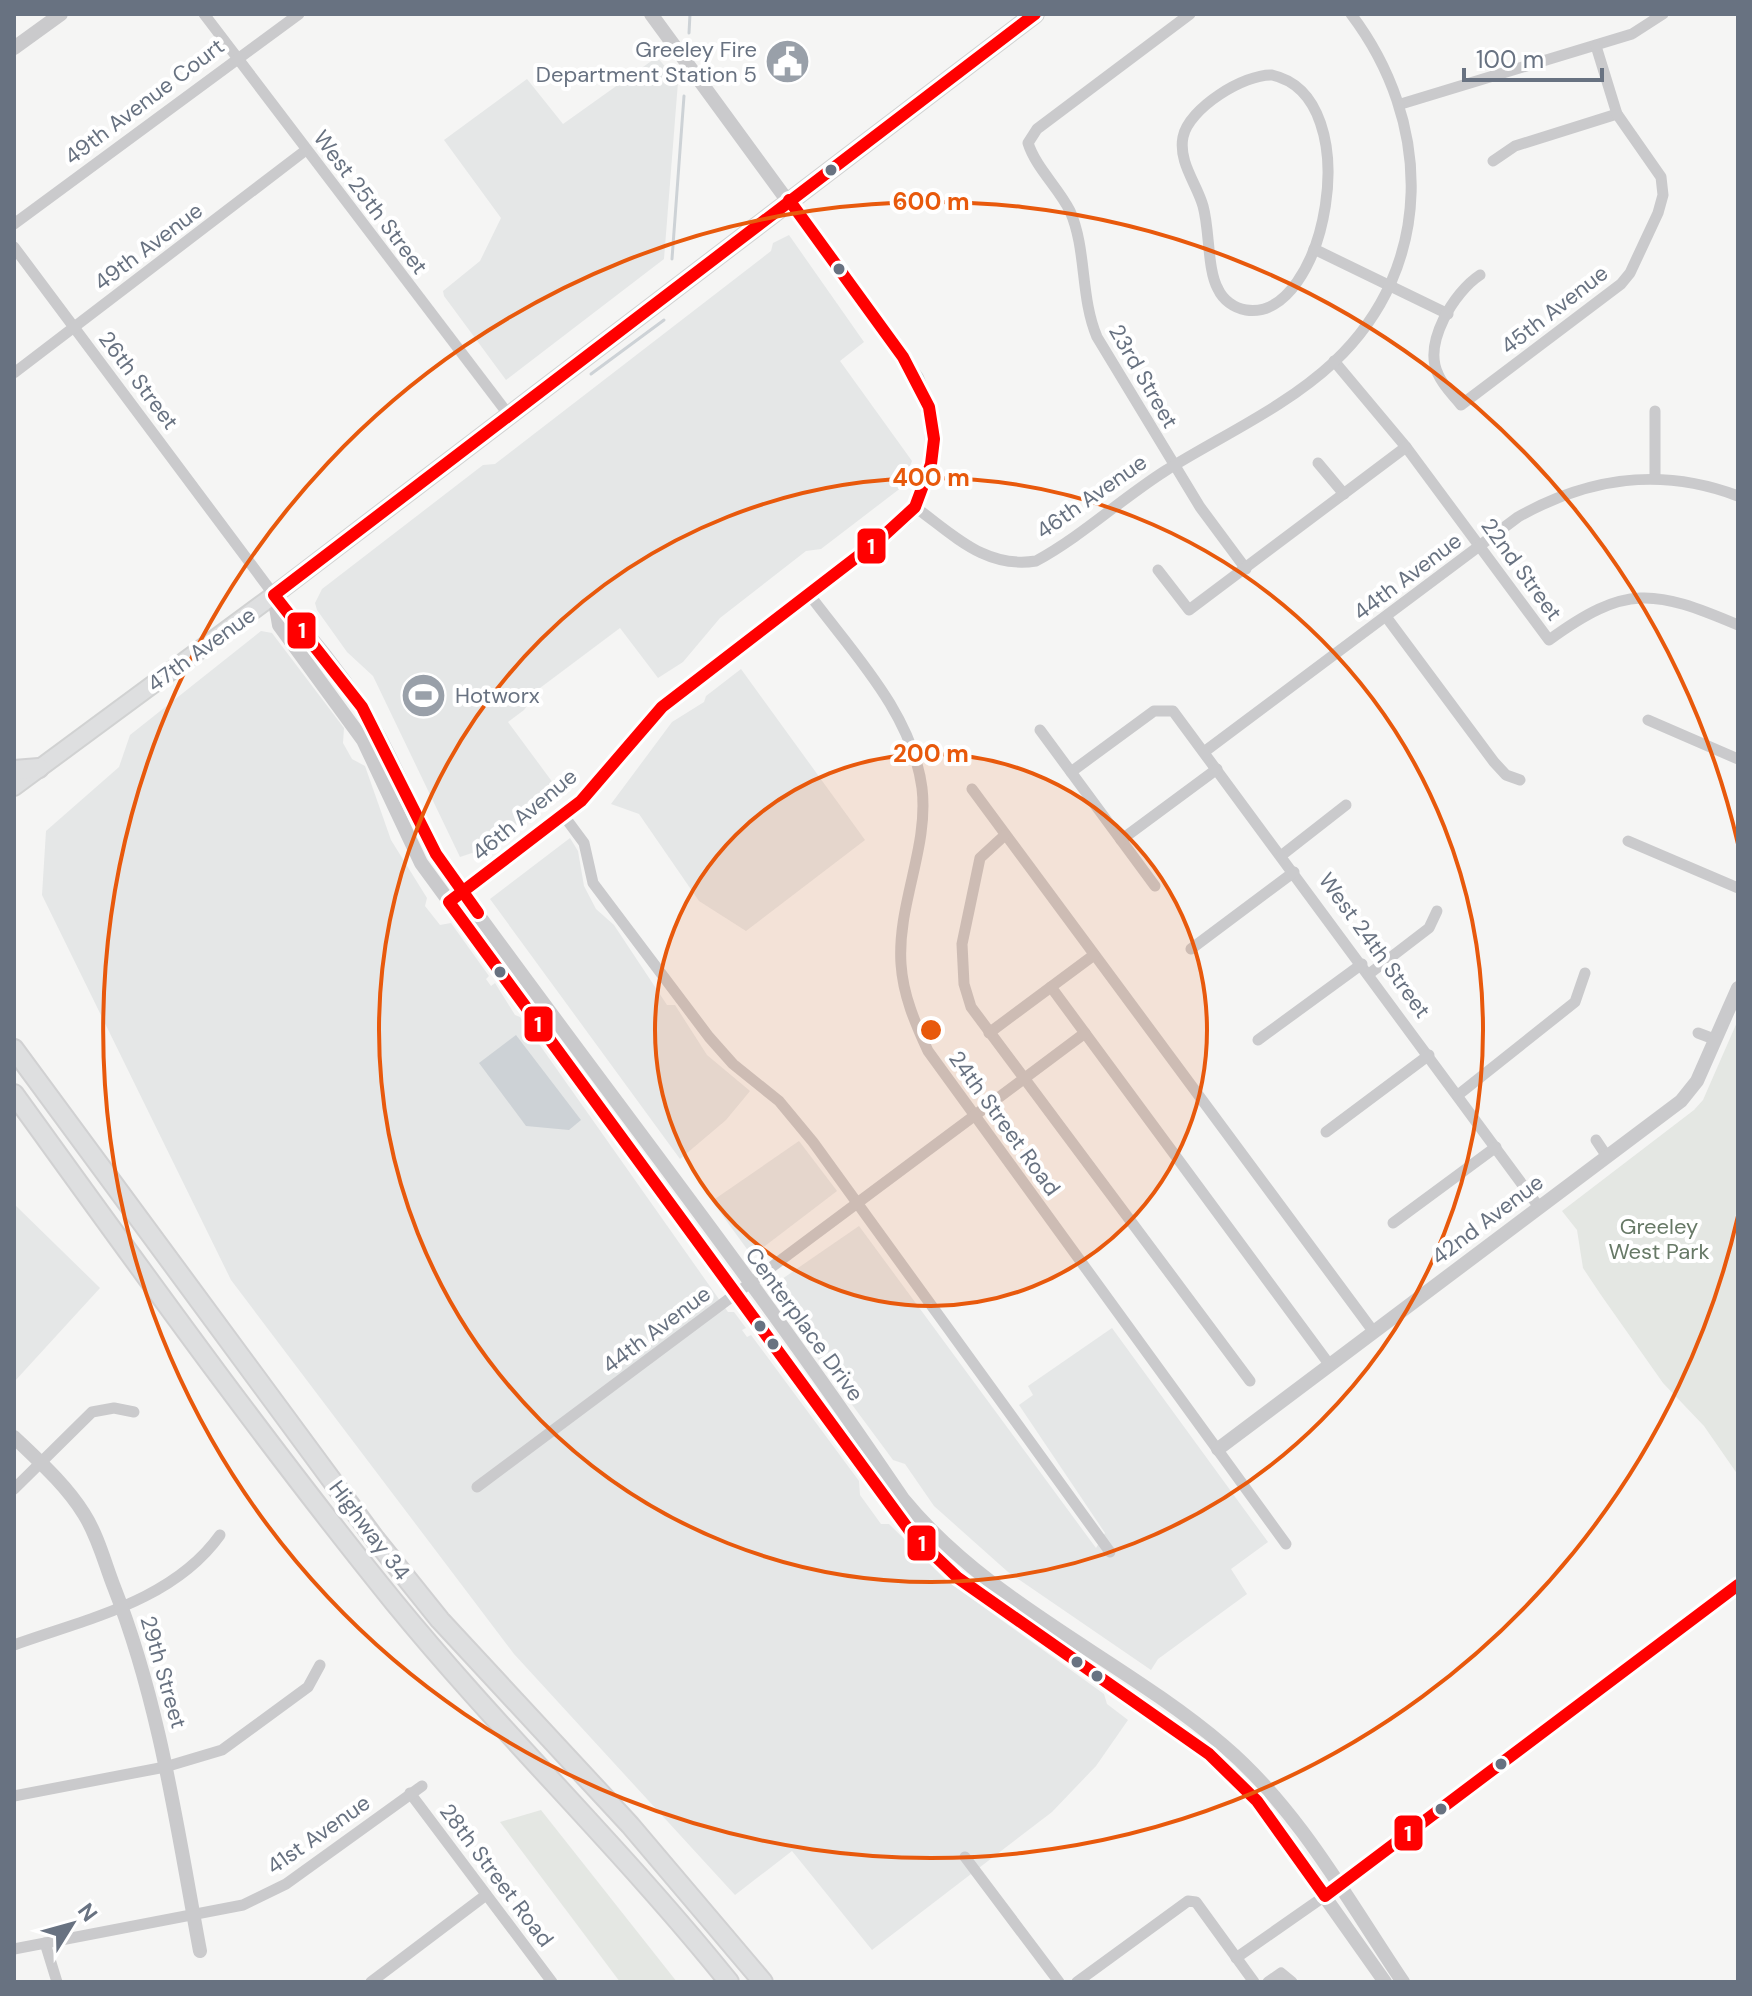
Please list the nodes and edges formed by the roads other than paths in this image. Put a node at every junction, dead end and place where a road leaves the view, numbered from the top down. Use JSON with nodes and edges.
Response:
{"nodes":[{"id":1,"x":61,"y":14,"type":"edge"},
{"id":2,"x":204,"y":14,"type":"edge"},
{"id":3,"x":299,"y":14,"type":"edge"},
{"id":4,"x":651,"y":14,"type":"edge"},
{"id":5,"x":1035,"y":14,"type":"edge"},
{"id":6,"x":1190,"y":14,"type":"edge"},
{"id":7,"x":1351,"y":14,"type":"edge"},
{"id":8,"x":1663,"y":14,"type":"edge"},
{"id":9,"x":1596,"y":46,"type":"junction"},
{"id":10,"x":14,"y":48,"type":"edge"},
{"id":11,"x":236,"y":57,"type":"junction"},
{"id":12,"x":1401,"y":104,"type":"junction"},
{"id":13,"x":1617,"y":114,"type":"junction"},
{"id":14,"x":306,"y":150,"type":"junction"},
{"id":15,"x":1493,"y":161,"type":"dead end"},
{"id":16,"x":789,"y":200,"type":"junction"},
{"id":17,"x":14,"y":224,"type":"edge"},
{"id":18,"x":14,"y":247,"type":"edge"},
{"id":19,"x":1314,"y":249,"type":"junction"},
{"id":20,"x":1480,"y":275,"type":"dead end"},
{"id":21,"x":1388,"y":286,"type":"junction"},
{"id":22,"x":1443,"y":312,"type":"junction"},
{"id":23,"x":74,"y":328,"type":"junction"},
{"id":24,"x":1334,"y":361,"type":"junction"},
{"id":25,"x":14,"y":373,"type":"edge"},
{"id":26,"x":1655,"y":411,"type":"dead end"},
{"id":27,"x":508,"y":414,"type":"junction"},
{"id":28,"x":1406,"y":447,"type":"junction"},
{"id":29,"x":1318,"y":463,"type":"dead end"},
{"id":30,"x":1174,"y":466,"type":"junction"},
{"id":31,"x":1655,"y":477,"type":"junction"},
{"id":32,"x":1344,"y":494,"type":"junction"},
{"id":33,"x":1738,"y":496,"type":"edge"},
{"id":34,"x":915,"y":507,"type":"junction"},
{"id":35,"x":1480,"y":545,"type":"junction"},
{"id":36,"x":1246,"y":569,"type":"junction"},
{"id":37,"x":1158,"y":570,"type":"dead end"},
{"id":38,"x":263,"y":580,"type":"joint"},
{"id":39,"x":809,"y":594,"type":"junction"},
{"id":40,"x":274,"y":595,"type":"junction"},
{"id":41,"x":1387,"y":618,"type":"junction"},
{"id":42,"x":1738,"y":625,"type":"edge"},
{"id":43,"x":1648,"y":720,"type":"dead end"},
{"id":44,"x":1040,"y":730,"type":"dead end"},
{"id":45,"x":1204,"y":752,"type":"junction"},
{"id":46,"x":1738,"y":759,"type":"edge"},
{"id":47,"x":39,"y":768,"type":"junction"},
{"id":48,"x":1217,"y":769,"type":"junction"},
{"id":49,"x":14,"y":770,"type":"edge"},
{"id":50,"x":1071,"y":772,"type":"junction"},
{"id":51,"x":1520,"y":780,"type":"dead end"},
{"id":52,"x":14,"y":787,"type":"edge"},
{"id":53,"x":972,"y":789,"type":"dead end"},
{"id":54,"x":1346,"y":805,"type":"dead end"},
{"id":55,"x":564,"y":816,"type":"junction"},
{"id":56,"x":1005,"y":835,"type":"junction"},
{"id":57,"x":1121,"y":840,"type":"junction"},
{"id":58,"x":1628,"y":841,"type":"dead end"},
{"id":59,"x":1282,"y":855,"type":"junction"},
{"id":60,"x":1294,"y":872,"type":"junction"},
{"id":61,"x":1155,"y":886,"type":"dead end"},
{"id":62,"x":1738,"y":888,"type":"edge"},
{"id":63,"x":462,"y":892,"type":"junction"},
{"id":64,"x":449,"y":902,"type":"junction"},
{"id":65,"x":1437,"y":911,"type":"dead end"},
{"id":66,"x":1191,"y":949,"type":"dead end"},
{"id":67,"x":1094,"y":955,"type":"junction"},
{"id":68,"x":1365,"y":969,"type":"junction"},
{"id":69,"x":1585,"y":973,"type":"dead end"},
{"id":70,"x":1051,"y":987,"type":"junction"},
{"id":71,"x":1738,"y":988,"type":"edge"},
{"id":72,"x":989,"y":1033,"type":"junction"},
{"id":73,"x":1085,"y":1033,"type":"junction"},
{"id":74,"x":1698,"y":1033,"type":"dead end"},
{"id":75,"x":1714,"y":1039,"type":"junction"},
{"id":76,"x":1258,"y":1040,"type":"dead end"},
{"id":77,"x":14,"y":1049,"type":"edge"},
{"id":78,"x":1429,"y":1055,"type":"junction"},
{"id":79,"x":1023,"y":1079,"type":"junction"},
{"id":80,"x":14,"y":1094,"type":"edge"},
{"id":81,"x":1458,"y":1095,"type":"junction"},
{"id":82,"x":974,"y":1116,"type":"junction"},
{"id":83,"x":1326,"y":1132,"type":"dead end"},
{"id":84,"x":1596,"y":1140,"type":"dead end"},
{"id":85,"x":1496,"y":1147,"type":"junction"},
{"id":86,"x":1606,"y":1155,"type":"junction"},
{"id":87,"x":857,"y":1203,"type":"junction"},
{"id":88,"x":1539,"y":1207,"type":"junction"},
{"id":89,"x":1393,"y":1223,"type":"dead end"},
{"id":90,"x":749,"y":1285,"type":"junction"},
{"id":91,"x":736,"y":1294,"type":"junction"},
{"id":92,"x":1373,"y":1331,"type":"junction"},
{"id":93,"x":1329,"y":1364,"type":"junction"},
{"id":94,"x":1250,"y":1381,"type":"dead end"},
{"id":95,"x":134,"y":1412,"type":"dead end"},
{"id":96,"x":14,"y":1437,"type":"edge"},
{"id":97,"x":1218,"y":1449,"type":"junction"},
{"id":98,"x":40,"y":1462,"type":"junction"},
{"id":99,"x":477,"y":1487,"type":"dead end"},
{"id":100,"x":14,"y":1489,"type":"edge"},
{"id":101,"x":220,"y":1535,"type":"dead end"},
{"id":102,"x":1286,"y":1544,"type":"dead end"},
{"id":103,"x":1110,"y":1552,"type":"dead end"},
{"id":104,"x":1738,"y":1585,"type":"edge"},
{"id":105,"x":122,"y":1606,"type":"junction"},
{"id":106,"x":14,"y":1645,"type":"edge"},
{"id":107,"x":320,"y":1665,"type":"dead end"},
{"id":108,"x":165,"y":1767,"type":"junction"},
{"id":109,"x":574,"y":1767,"type":"junction"},
{"id":110,"x":556,"y":1784,"type":"junction"},
{"id":111,"x":422,"y":1786,"type":"dead end"},
{"id":112,"x":410,"y":1793,"type":"junction"},
{"id":113,"x":14,"y":1796,"type":"edge"},
{"id":114,"x":965,"y":1857,"type":"dead end"},
{"id":115,"x":1339,"y":1887,"type":"junction"},
{"id":116,"x":486,"y":1895,"type":"junction"},
{"id":117,"x":1325,"y":1896,"type":"junction"},
{"id":118,"x":193,"y":1914,"type":"junction"},
{"id":119,"x":45,"y":1943,"type":"junction"},
{"id":120,"x":14,"y":1949,"type":"edge"},
{"id":121,"x":200,"y":1951,"type":"dead end"},
{"id":122,"x":1236,"y":1958,"type":"junction"},
{"id":123,"x":57,"y":1982,"type":"edge"},
{"id":124,"x":371,"y":1982,"type":"edge"},
{"id":125,"x":552,"y":1982,"type":"edge"},
{"id":126,"x":729,"y":1982,"type":"edge"},
{"id":127,"x":763,"y":1982,"type":"edge"},
{"id":128,"x":1059,"y":1982,"type":"edge"},
{"id":129,"x":1077,"y":1982,"type":"edge"},
{"id":130,"x":1254,"y":1982,"type":"edge"},
{"id":131,"x":1268,"y":1982,"type":"edge"},
{"id":132,"x":1292,"y":1982,"type":"edge"},
{"id":133,"x":1385,"y":1982,"type":"edge"},
{"id":134,"x":1403,"y":1982,"type":"edge"}],
"edges":[{"from":1,"to":10,"type":"street"},
{"from":2,"to":11,"type":"street","name":"West 25th Street"},
{"from":3,"to":11,"type":"street","name":"49th Avenue Court"},
{"from":4,"to":16,"type":"street"},
{"from":5,"to":16,"type":"main road","name":"47th Avenue"},
{"from":6,"to":30,"type":"street","name":"23rd Street"},
{"from":7,"to":12,"type":"street","name":"46th Avenue"},
{"from":8,"to":9,"type":"street"},
{"from":9,"to":12,"type":"street"},
{"from":9,"to":13,"type":"street"},
{"from":11,"to":14,"type":"street","name":"West 25th Street"},
{"from":11,"to":17,"type":"street","name":"49th Avenue Court"},
{"from":12,"to":21,"type":"street","name":"46th Avenue"},
{"from":13,"to":15,"type":"street"},
{"from":13,"to":22,"type":"street","name":"45th Avenue"},
{"from":14,"to":23,"type":"street","name":"49th Avenue"},
{"from":14,"to":27,"type":"street","name":"West 25th Street"},
{"from":16,"to":27,"type":"main road","name":"47th Avenue"},
{"from":16,"to":34,"type":"street"},
{"from":18,"to":23,"type":"street","name":"26th Street"},
{"from":19,"to":19,"type":"street"},
{"from":19,"to":21,"type":"street"},
{"from":20,"to":22,"type":"street"},
{"from":21,"to":22,"type":"street"},
{"from":21,"to":24,"type":"street","name":"46th Avenue"},
{"from":23,"to":25,"type":"street","name":"49th Avenue"},
{"from":23,"to":38,"type":"street","name":"26th Street"},
{"from":24,"to":28,"type":"street","name":"22nd Street"},
{"from":24,"to":30,"type":"street","name":"46th Avenue"},
{"from":26,"to":31,"type":"street"},
{"from":27,"to":40,"type":"main road","name":"47th Avenue"},
{"from":28,"to":32,"type":"street"},
{"from":28,"to":35,"type":"street","name":"22nd Street"},
{"from":29,"to":32,"type":"street"},
{"from":30,"to":34,"type":"street","name":"46th Avenue"},
{"from":30,"to":36,"type":"street","name":"23rd Street"},
{"from":31,"to":33,"type":"street","name":"44th Avenue"},
{"from":31,"to":35,"type":"street","name":"44th Avenue"},
{"from":32,"to":36,"type":"street"},
{"from":34,"to":39,"type":"street","name":"46th Avenue"},
{"from":35,"to":41,"type":"street","name":"44th Avenue"},
{"from":35,"to":42,"type":"street","name":"22nd Street"},
{"from":36,"to":37,"type":"street"},
{"from":38,"to":40,"type":"street","name":"Centerplace Drive"},
{"from":39,"to":55,"type":"street","name":"46th Avenue"},
{"from":39,"to":82,"type":"street","name":"24th Street Road"},
{"from":40,"to":47,"type":"main road","name":"47th Avenue"},
{"from":40,"to":63,"type":"street","name":"Centerplace Drive"},
{"from":40,"to":64,"type":"street","name":"Centerplace Drive"},
{"from":41,"to":45,"type":"street","name":"44th Avenue"},
{"from":41,"to":51,"type":"street"},
{"from":43,"to":46,"type":"street"},
{"from":44,"to":50,"type":"street"},
{"from":45,"to":48,"type":"street","name":"West 24th Street"},
{"from":45,"to":50,"type":"street","name":"West 24th Street"},
{"from":47,"to":49,"type":"highway"},
{"from":47,"to":52,"type":"main road","name":"47th Avenue"},
{"from":48,"to":57,"type":"street"},
{"from":48,"to":59,"type":"street","name":"West 24th Street"},
{"from":50,"to":57,"type":"street"},
{"from":53,"to":56,"type":"street"},
{"from":54,"to":59,"type":"street"},
{"from":55,"to":63,"type":"street","name":"46th Avenue"},
{"from":55,"to":87,"type":"street"},
{"from":56,"to":67,"type":"street"},
{"from":56,"to":72,"type":"street"},
{"from":57,"to":61,"type":"street"},
{"from":58,"to":62,"type":"street"},
{"from":59,"to":60,"type":"street","name":"West 24th Street"},
{"from":60,"to":66,"type":"street"},
{"from":60,"to":68,"type":"street","name":"West 24th Street"},
{"from":63,"to":64,"type":"street","name":"46th Avenue"},
{"from":63,"to":90,"type":"street","name":"Centerplace Drive"},
{"from":64,"to":91,"type":"street","name":"Centerplace Drive"},
{"from":65,"to":68,"type":"street"},
{"from":67,"to":70,"type":"street"},
{"from":67,"to":92,"type":"street"},
{"from":68,"to":76,"type":"street"},
{"from":68,"to":78,"type":"street","name":"West 24th Street"},
{"from":69,"to":81,"type":"street"},
{"from":70,"to":72,"type":"street"},
{"from":70,"to":73,"type":"street"},
{"from":71,"to":75,"type":"street","name":"42nd Avenue"},
{"from":72,"to":79,"type":"street"},
{"from":73,"to":79,"type":"street","name":"44th Avenue"},
{"from":73,"to":93,"type":"street"},
{"from":74,"to":75,"type":"street"},
{"from":75,"to":86,"type":"street","name":"42nd Avenue"},
{"from":77,"to":109,"type":"highway","name":"Highway 34"},
{"from":78,"to":81,"type":"street","name":"West 24th Street"},
{"from":78,"to":83,"type":"street"},
{"from":79,"to":82,"type":"street","name":"44th Avenue"},
{"from":79,"to":94,"type":"street"},
{"from":80,"to":110,"type":"highway","name":"Highway 34"},
{"from":81,"to":85,"type":"street","name":"West 24th Street"},
{"from":82,"to":87,"type":"street","name":"44th Avenue"},
{"from":82,"to":97,"type":"street","name":"24th Street Road"},
{"from":84,"to":86,"type":"street"},
{"from":85,"to":88,"type":"street","name":"West 24th Street"},
{"from":85,"to":89,"type":"street"},
{"from":86,"to":88,"type":"street","name":"42nd Avenue"},
{"from":87,"to":90,"type":"street","name":"44th Avenue"},
{"from":87,"to":103,"type":"street"},
{"from":88,"to":92,"type":"street","name":"42nd Avenue"},
{"from":90,"to":91,"type":"street","name":"44th Avenue"},
{"from":90,"to":115,"type":"street","name":"Centerplace Drive"},
{"from":91,"to":99,"type":"street","name":"44th Avenue"},
{"from":91,"to":117,"type":"street","name":"Centerplace Drive"},
{"from":92,"to":93,"type":"street","name":"42nd Avenue"},
{"from":93,"to":97,"type":"street","name":"42nd Avenue"},
{"from":95,"to":98,"type":"street"},
{"from":96,"to":98,"type":"street","name":"29th Street"},
{"from":97,"to":102,"type":"street","name":"24th Street Road"},
{"from":98,"to":100,"type":"street"},
{"from":98,"to":105,"type":"street","name":"29th Street"},
{"from":101,"to":105,"type":"street"},
{"from":104,"to":115,"type":"street"},
{"from":105,"to":106,"type":"street"},
{"from":105,"to":108,"type":"street","name":"29th Street"},
{"from":107,"to":108,"type":"street"},
{"from":108,"to":113,"type":"street"},
{"from":108,"to":118,"type":"street","name":"29th Street"},
{"from":109,"to":110,"type":"highway"},
{"from":109,"to":127,"type":"highway","name":"Highway 34"},
{"from":110,"to":126,"type":"highway","name":"Highway 34"},
{"from":111,"to":112,"type":"street","name":"41st Avenue"},
{"from":112,"to":116,"type":"street","name":"28th Street Road"},
{"from":112,"to":118,"type":"street","name":"41st Avenue"},
{"from":114,"to":128,"type":"street"},
{"from":115,"to":117,"type":"street"},
{"from":115,"to":134,"type":"street","name":"Centerplace Drive"},
{"from":116,"to":124,"type":"street"},
{"from":116,"to":125,"type":"street","name":"28th Street Road"},
{"from":117,"to":122,"type":"street"},
{"from":117,"to":133,"type":"street","name":"Centerplace Drive"},
{"from":118,"to":119,"type":"street","name":"41st Avenue"},
{"from":118,"to":121,"type":"street","name":"29th Street"},
{"from":119,"to":120,"type":"street","name":"41st Avenue"},
{"from":119,"to":123,"type":"street"},
{"from":122,"to":129,"type":"street"},
{"from":122,"to":130,"type":"street"},
{"from":131,"to":132,"type":"street"}]}
